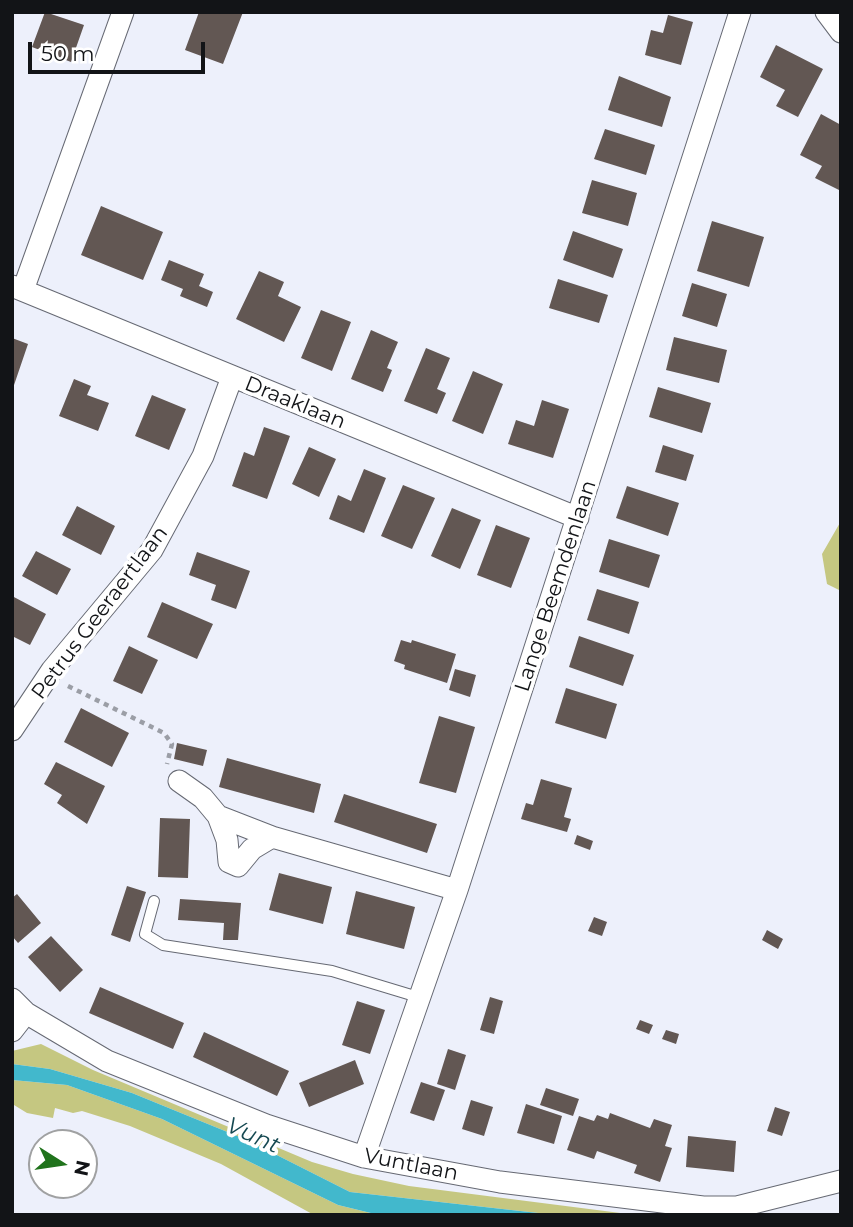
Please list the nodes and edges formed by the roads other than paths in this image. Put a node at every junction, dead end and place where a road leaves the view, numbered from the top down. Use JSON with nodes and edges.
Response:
{"nodes":[{"id":1,"x":123,"y":12,"type":"edge"},
{"id":2,"x":740,"y":12,"type":"edge"},
{"id":3,"x":826,"y":12,"type":"edge"},
{"id":4,"x":841,"y":32,"type":"edge"},
{"id":5,"x":18,"y":288,"type":"edge"},
{"id":6,"x":232,"y":377,"type":"junction"},
{"id":7,"x":578,"y":518,"type":"junction"},
{"id":8,"x":12,"y":730,"type":"edge"},
{"id":9,"x":180,"y":781,"type":"road end"},
{"id":10,"x":218,"y":816,"type":"junction"},
{"id":11,"x":272,"y":837,"type":"junction"},
{"id":12,"x":457,"y":890,"type":"junction"},
{"id":13,"x":154,"y":901,"type":"dead end"},
{"id":14,"x":418,"y":997,"type":"junction"},
{"id":15,"x":19,"y":1006,"type":"edge"},
{"id":16,"x":12,"y":1031,"type":"edge"},
{"id":17,"x":364,"y":1157,"type":"junction"},
{"id":18,"x":841,"y":1181,"type":"edge"}],
"edges":[{"from":1,"to":5,"type":"street"},
{"from":2,"to":7,"type":"street","name":"Lange Beemdenlaan"},
{"from":3,"to":4,"type":"street"},
{"from":5,"to":6,"type":"street","name":"Draaklaan"},
{"from":6,"to":7,"type":"street","name":"Draaklaan"},
{"from":6,"to":8,"type":"street","name":"Petrus Geeraertlaan"},
{"from":7,"to":12,"type":"street","name":"Lange Beemdenlaan"},
{"from":9,"to":10,"type":"street"},
{"from":10,"to":11,"type":"street"},
{"from":10,"to":11,"type":"street"},
{"from":11,"to":12,"type":"street"},
{"from":12,"to":14,"type":"street","name":"Lange Beemdenlaan"},
{"from":13,"to":14,"type":"lane"},
{"from":14,"to":17,"type":"street","name":"Lange Beemdenlaan"},
{"from":15,"to":16,"type":"street"},
{"from":15,"to":17,"type":"street","name":"Vuntlaan"},
{"from":17,"to":18,"type":"street","name":"Vuntlaan"}]}
